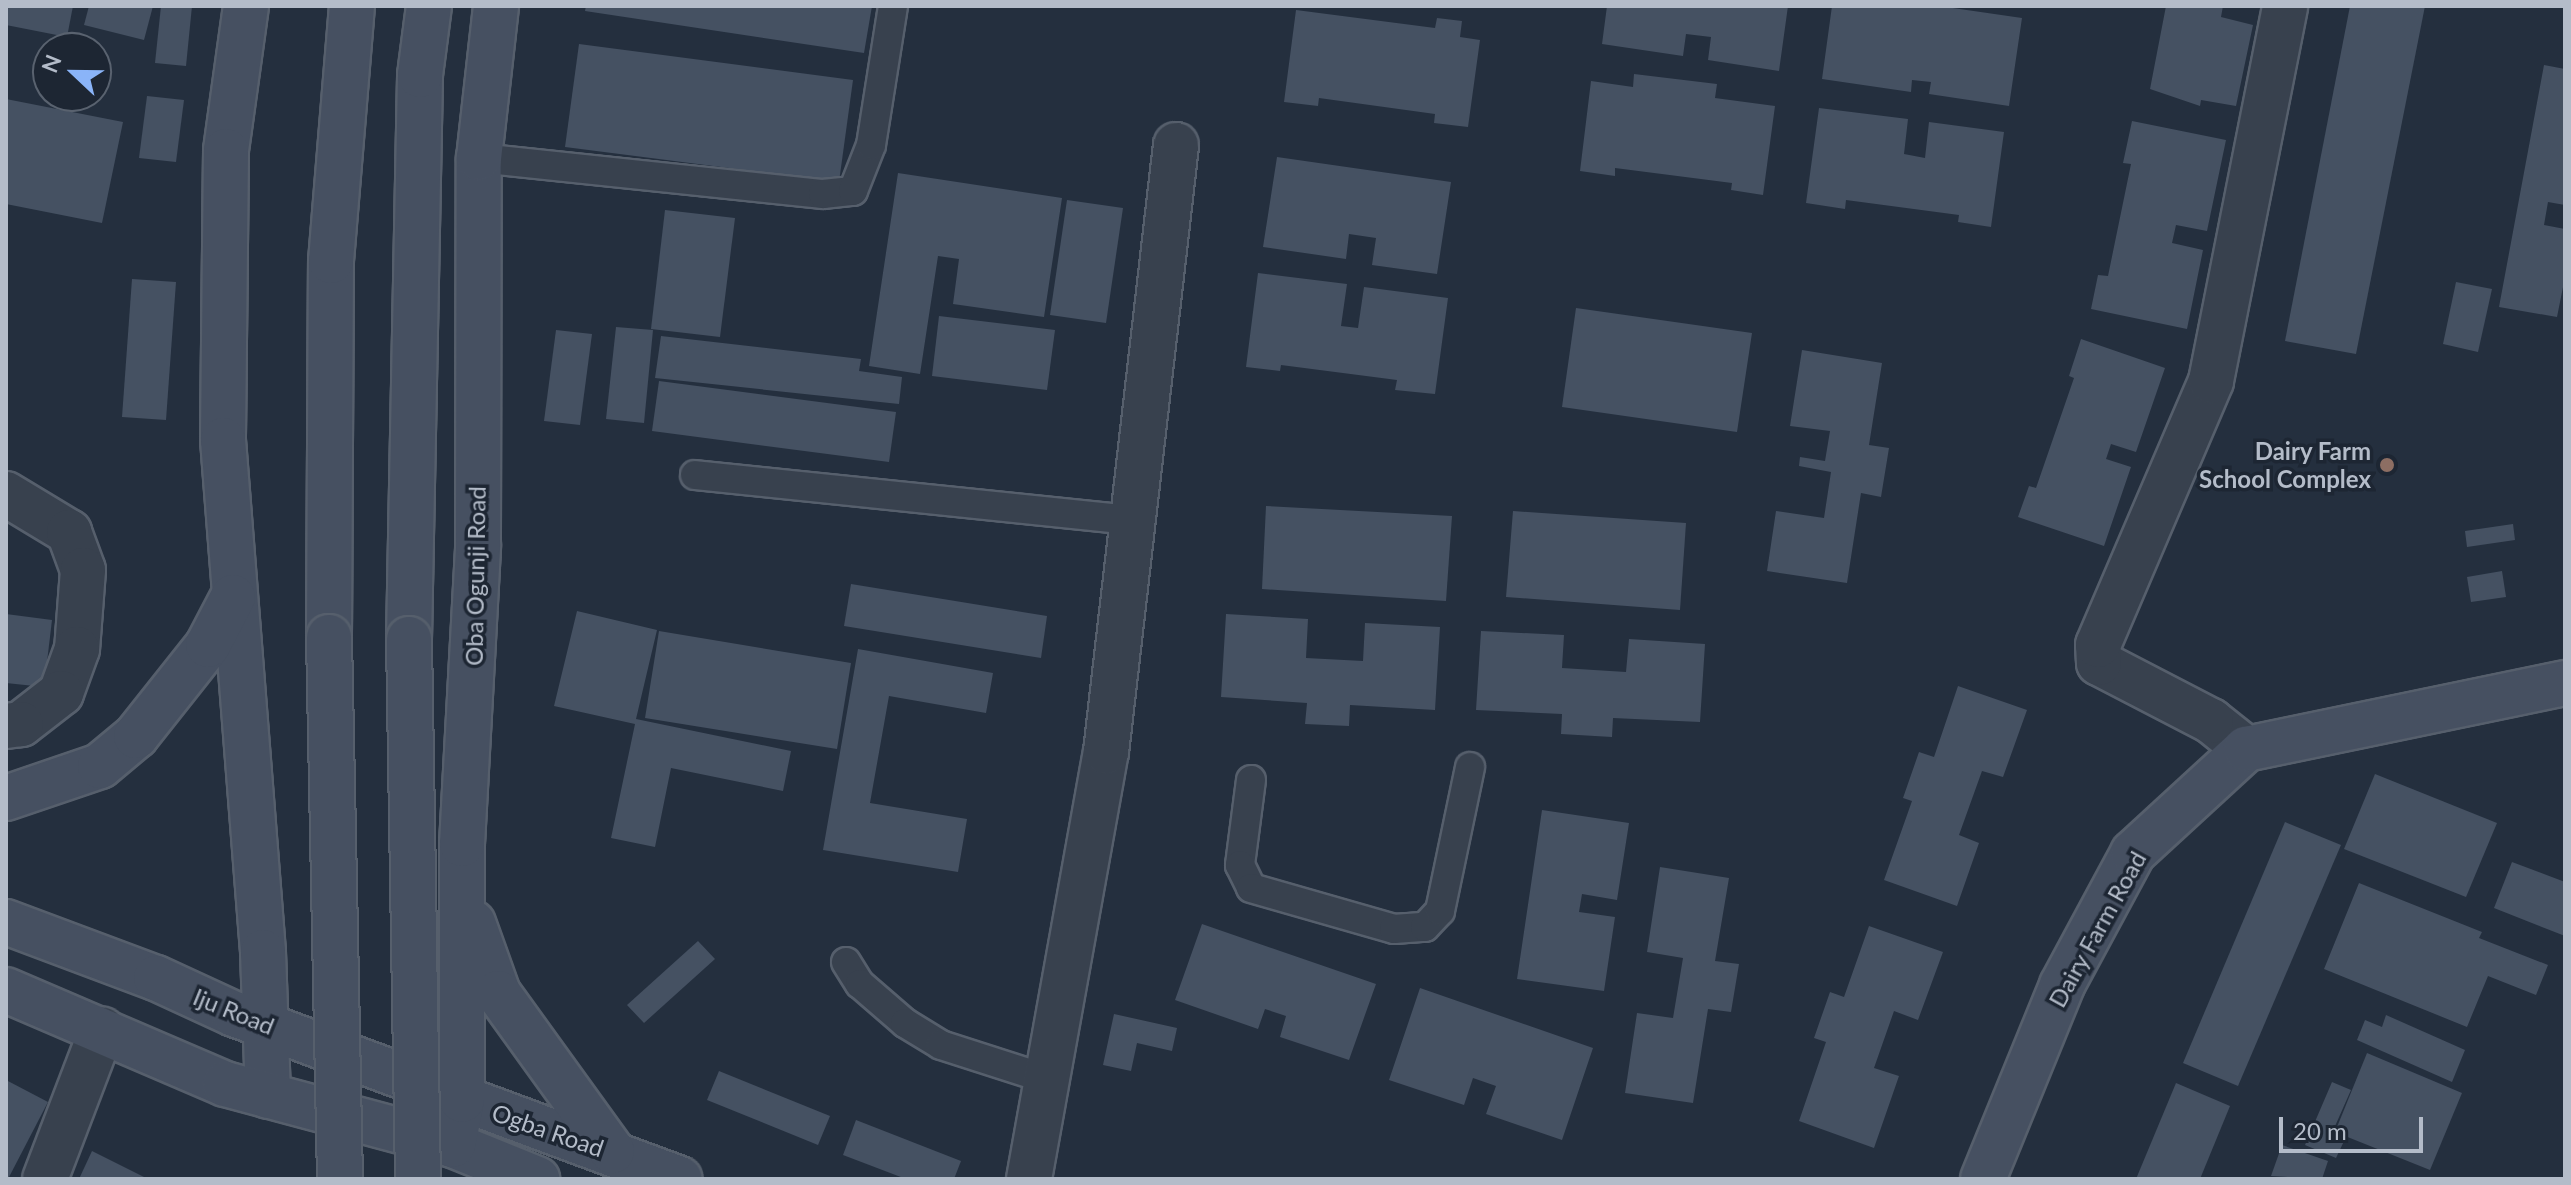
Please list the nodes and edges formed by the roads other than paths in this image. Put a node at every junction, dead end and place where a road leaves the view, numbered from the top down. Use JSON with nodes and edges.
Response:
{"nodes":[{"id":1,"x":246,"y":6,"type":"edge"},
{"id":2,"x":352,"y":6,"type":"edge"},
{"id":3,"x":429,"y":6,"type":"edge"},
{"id":4,"x":496,"y":6,"type":"edge"},
{"id":5,"x":893,"y":6,"type":"edge"},
{"id":6,"x":2285,"y":6,"type":"edge"},
{"id":7,"x":1176,"y":145,"type":"dead end"},
{"id":8,"x":479,"y":158,"type":"junction"},
{"id":9,"x":695,"y":475,"type":"dead end"},
{"id":10,"x":6,"y":494,"type":"edge"},
{"id":11,"x":1129,"y":520,"type":"junction"},
{"id":12,"x":233,"y":597,"type":"junction"},
{"id":13,"x":2565,"y":683,"type":"edge"},
{"id":14,"x":6,"y":726,"type":"edge"},
{"id":15,"x":2246,"y":749,"type":"junction"},
{"id":16,"x":1470,"y":767,"type":"dead end"},
{"id":17,"x":1251,"y":780,"type":"dead end"},
{"id":18,"x":6,"y":798,"type":"edge"},
{"id":19,"x":462,"y":844,"type":"junction"},
{"id":20,"x":6,"y":922,"type":"edge"},
{"id":21,"x":846,"y":962,"type":"dead end"},
{"id":22,"x":6,"y":990,"type":"edge"},
{"id":23,"x":264,"y":1023,"type":"junction"},
{"id":24,"x":102,"y":1030,"type":"junction"},
{"id":25,"x":1047,"y":1079,"type":"junction"},
{"id":26,"x":268,"y":1096,"type":"junction"},
{"id":27,"x":462,"y":1100,"type":"junction"},
{"id":28,"x":453,"y":1145,"type":"junction"},
{"id":29,"x":612,"y":1151,"type":"junction"},
{"id":30,"x":45,"y":1179,"type":"edge"},
{"id":31,"x":340,"y":1179,"type":"edge"},
{"id":32,"x":418,"y":1179,"type":"edge"},
{"id":33,"x":537,"y":1179,"type":"edge"},
{"id":34,"x":679,"y":1179,"type":"edge"},
{"id":35,"x":1029,"y":1179,"type":"edge"},
{"id":36,"x":1983,"y":1179,"type":"edge"}],
"edges":[{"from":1,"to":12,"type":"main road"},
{"from":2,"to":31,"type":"main road","bridge":true},
{"from":3,"to":32,"type":"main road","bridge":true},
{"from":4,"to":8,"type":"main road","name":"Oba Ogunji Road"},
{"from":5,"to":8,"type":"lane"},
{"from":6,"to":15,"type":"street"},
{"from":7,"to":11,"type":"street"},
{"from":8,"to":19,"type":"main road","name":"Oba Ogunji Road"},
{"from":9,"to":11,"type":"lane"},
{"from":10,"to":14,"type":"street"},
{"from":11,"to":25,"type":"street"},
{"from":12,"to":18,"type":"main road"},
{"from":12,"to":23,"type":"main road"},
{"from":13,"to":15,"type":"main road"},
{"from":15,"to":36,"type":"main road","name":"Dairy Farm Road"},
{"from":16,"to":17,"type":"lane"},
{"from":19,"to":27,"type":"main road","name":"Oba Ogunji Road"},
{"from":19,"to":29,"type":"main road"},
{"from":20,"to":23,"type":"main road","name":"Iju Road"},
{"from":21,"to":25,"type":"lane"},
{"from":22,"to":24,"type":"main road"},
{"from":23,"to":26,"type":"main road"},
{"from":23,"to":27,"type":"main road","name":"Iju Road"},
{"from":24,"to":26,"type":"main road"},
{"from":24,"to":30,"type":"street"},
{"from":25,"to":35,"type":"street"},
{"from":26,"to":28,"type":"main road"},
{"from":27,"to":28,"type":"main road","name":"Oba Ogunji Road"},
{"from":27,"to":29,"type":"main road","name":"Ogba Road"},
{"from":28,"to":33,"type":"main road","name":"Ogba Road"},
{"from":29,"to":34,"type":"main road","name":"Ogba Road"}]}
